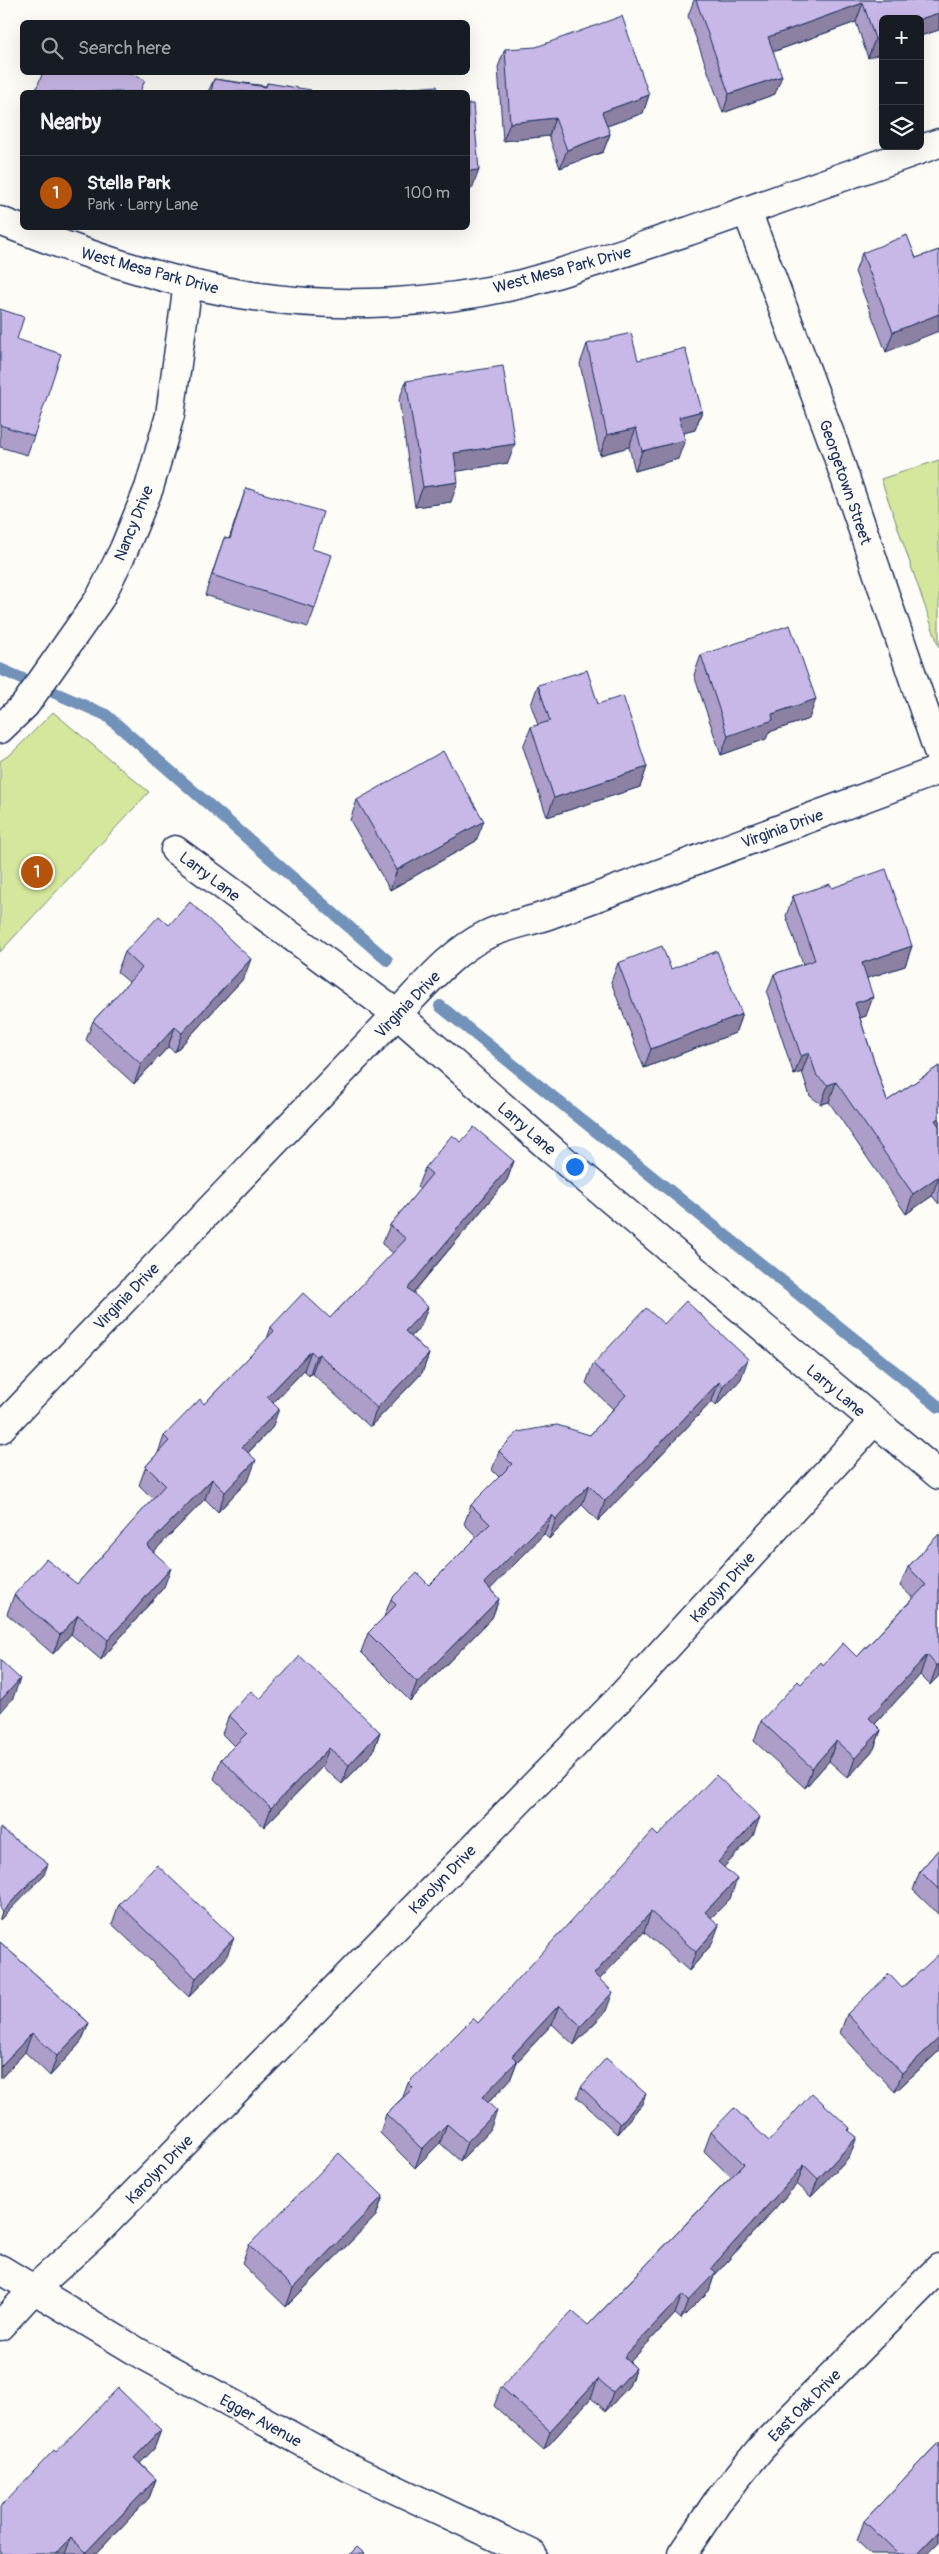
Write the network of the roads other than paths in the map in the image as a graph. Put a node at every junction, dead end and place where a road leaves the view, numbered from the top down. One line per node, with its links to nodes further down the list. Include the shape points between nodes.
1 (939, 142): 2 (street, West Mesa Park Drive)
2 (747, 211): 6 (street, West Mesa Park Drive, via 582,267 519,284 453,296 387,302 320,302 254,296); 8 (street, Georgetown Street, via 834,445)
3 (0, 221): 4 (street, West Mesa Park Drive)
4 (20, 229)
5 (23, 230): 6 (street, West Mesa Park Drive, via 86,254)
6 (188, 283): 7 (street, Nancy Drive, via 170,415 149,488 124,549 100,598 25,705)
7 (0, 729)
8 (939, 754)
9 (939, 770): 11 (street, Virginia Drive, via 548,916 488,934 452,958)
10 (175, 850): 11 (street, Larry Lane)
11 (397, 1014): 12 (street, Larry Lane, via 553,1151); 13 (street, Virginia Drive)
12 (874, 1421): 14 (street, Larry Lane); 17 (street, Karolyn Drive, via 618,1700 97,2232)
13 (0, 1428)
14 (939, 1475)
15 (0, 2268): 17 (street, Egger Avenue)
16 (939, 2268): 20 (street, East Oak Drive, via 761,2448 717,2502)
17 (35, 2288): 18 (street, Karolyn Drive); 19 (street, Egger Avenue, via 136,2351 348,2467)
18 (0, 2326)
19 (532, 2554)
20 (682, 2554)

